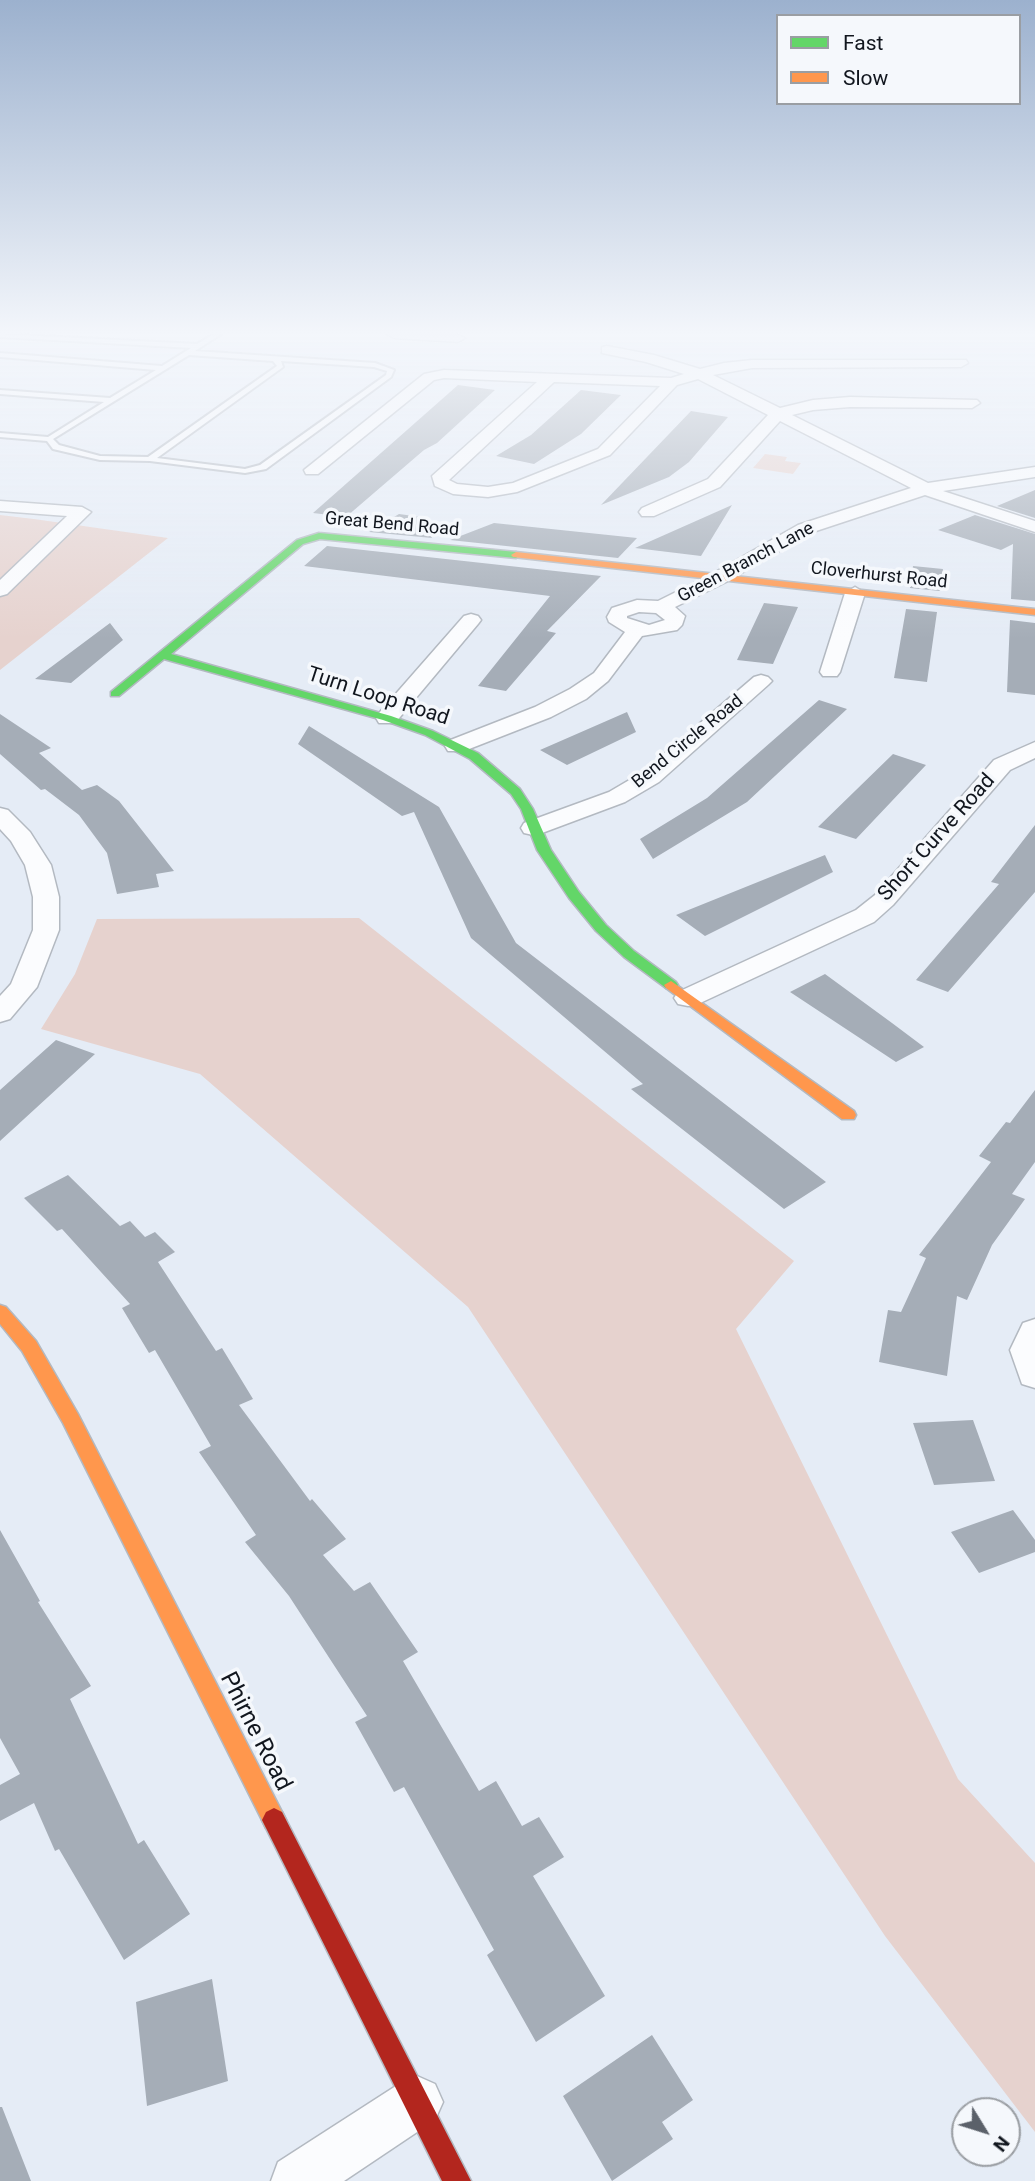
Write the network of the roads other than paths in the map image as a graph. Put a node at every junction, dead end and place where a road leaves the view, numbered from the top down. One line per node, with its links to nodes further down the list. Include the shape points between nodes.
1 (10, 436): 10 (lane)
2 (54, 436): 10 (lane)
3 (183, 436): 11 (lane)
4 (306, 436): 11 (lane, via 263,467 245,471)
5 (355, 436): 12 (street)
6 (485, 436): 7 (street, via 440,476 440,482 453,489 517,487 604,452)
7 (620, 436)
8 (756, 436): 16 (street, via 714,483)
9 (824, 436): 14 (street)
10 (49, 439): 11 (lane, via 56,447 100,458)
11 (150, 459)
12 (312, 470)
13 (1035, 472): 14 (street, Green Branch Lane)
14 (926, 489): 17 (street, via 961,505); 18 (street, Green Branch Lane, via 804,529)
15 (0, 506): 19 (street, via 82,512)
16 (648, 512)
17 (1035, 527)
18 (719, 578): 20 (street, Cloverhurst Road); 23 (street, Great Bend Road, via 319,536 300,542); 28 (street, Green Branch Lane, via 661,607 670,611 675,621 661,629 637,630 601,677 578,694)
19 (0, 590)
20 (855, 593): 21 (street, Cloverhurst Road); 24 (street)
21 (1035, 612)
22 (471, 620): 27 (street)
23 (163, 655): 26 (street, Great Bend Road); 27 (street, Turn Loop Road)
24 (830, 672)
25 (761, 681): 31 (street, Bend Circle Road, via 651,776 617,797)
26 (115, 694)
27 (387, 718): 28 (street, Turn Loop Road)
28 (456, 746): 31 (street, Turn Loop Road, via 516,792)
29 (1035, 749): 32 (street, Short Curve Road, via 1002,765 865,916)
30 (0, 815): 33 (street, via 38,865 46,897 46,930 23,987)
31 (533, 828): 32 (street, Turn Loop Road, via 557,872 601,928)
32 (688, 998): 34 (street, Turn Loop Road)
33 (0, 1013)
34 (848, 1115)
35 (0, 1312): 38 (street, Phirne Road, via 29,1346 71,1419)
36 (1035, 1332): 37 (street, via 1028,1350)
37 (1035, 1374)
38 (417, 2102): 39 (street); 40 (street, Phirne Road)
39 (297, 2181)
40 (457, 2181)

